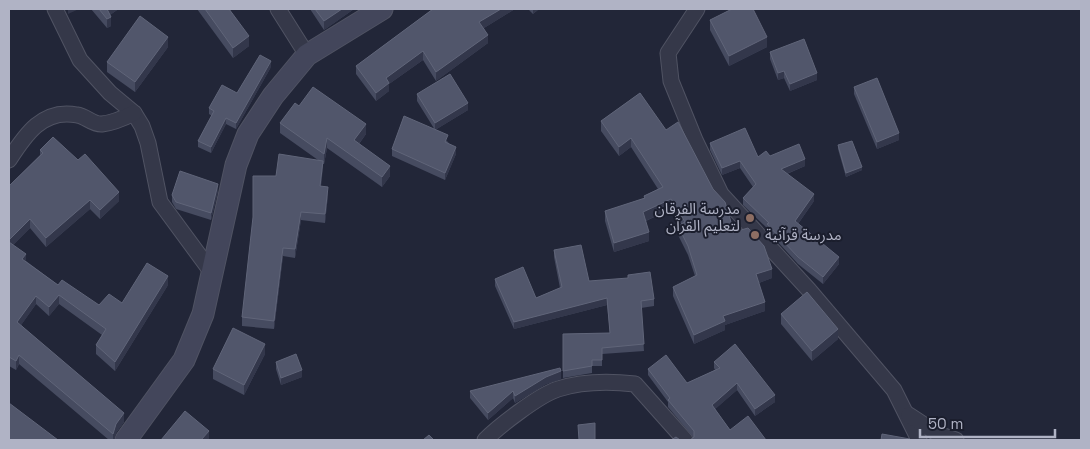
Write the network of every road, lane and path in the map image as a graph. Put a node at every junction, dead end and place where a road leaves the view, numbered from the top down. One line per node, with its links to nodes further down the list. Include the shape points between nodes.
1 (55, 9): 6 (street, via 80,60 110,93)
2 (278, 9): 5 (street)
3 (382, 9): 5 (street)
4 (697, 9): 9 (street, via 668,53 671,81 720,194 809,290 894,390)
5 (307, 55): 8 (street, via 273,96 248,134 236,165)
6 (134, 113): 7 (street, via 112,123 99,124 80,115 55,115 39,122); 8 (street, via 148,143 160,202)
7 (9, 160)
8 (213, 274): 10 (street, via 203,314 184,360)
9 (909, 415): 13 (street); 14 (street, via 938,434)
10 (126, 440)
11 (485, 440): 12 (street, via 501,424 557,389 606,381 635,384)
12 (685, 440)
13 (919, 440)
14 (956, 440)

